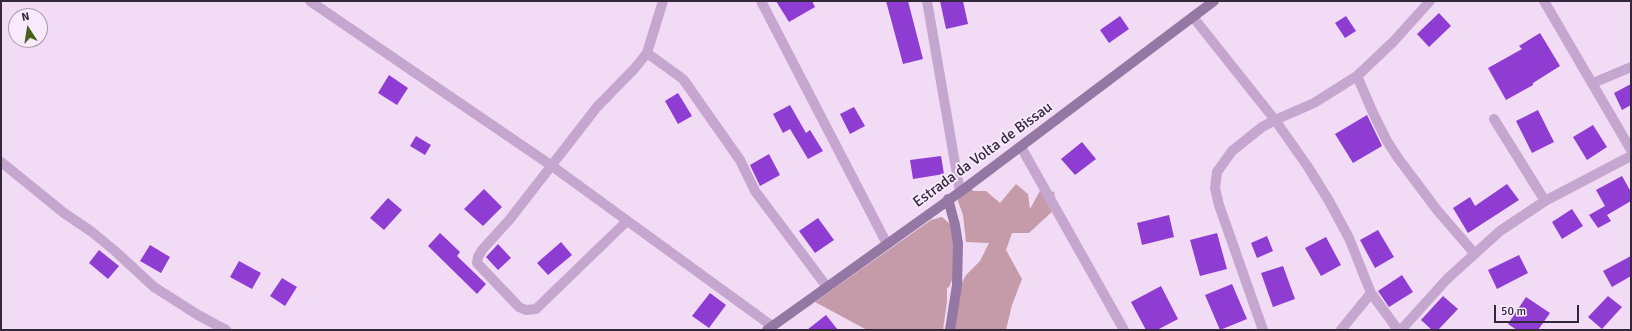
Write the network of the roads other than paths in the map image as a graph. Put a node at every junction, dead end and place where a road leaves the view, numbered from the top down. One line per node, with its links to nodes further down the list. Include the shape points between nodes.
1 (310, 1): 19 (street)
2 (663, 1): 9 (street)
3 (761, 1): 24 (street)
4 (927, 1): 20 (street)
5 (1214, 1): 8 (main road, Estrada da Volta de Bissau)
6 (1430, 1): 11 (street, via 1394,41)
7 (1544, 1): 12 (street)
8 (1193, 17): 14 (street); 15 (main road, Estrada da Volta de Bissau)
9 (647, 53): 19 (street, via 597,107); 26 (street, via 684,79 740,160 755,191)
10 (1631, 67): 12 (street)
11 (1357, 76): 14 (street, via 1314,104); 25 (street, via 1374,115 1398,158 1437,210)
12 (1593, 83): 16 (street)
13 (1494, 119): 22 (street)
14 (1275, 120): 27 (street, via 1330,201 1349,238); 32 (street, via 1232,151 1216,172 1215,188)
15 (1021, 147): 20 (main road, Estrada da Volta de Bissau); 31 (street)
16 (1631, 150)
17 (1631, 156): 22 (street)
18 (1, 162): 29 (street, via 64,213 92,232 154,287)
19 (552, 166): 23 (street); 23 (street, via 478,256 477,263 519,307 536,310)
20 (960, 192): 21 (main road, Estrada da Volta de Bissau)
21 (948, 199): 24 (main road, Estrada da Volta de Bissau); 30 (main road, via 958,244 957,285)
22 (1545, 201): 25 (street, via 1500,231)
23 (628, 221): 28 (street)
24 (887, 244): 26 (main road, Estrada da Volta de Bissau)
25 (1475, 254): 34 (street, via 1447,279)
26 (827, 287): 28 (main road, Estrada da Volta de Bissau)
27 (1370, 293): 33 (street); 34 (street)
28 (770, 328)
29 (226, 330)
30 (950, 330)
31 (1124, 330)
32 (1263, 330)
33 (1341, 330)
34 (1399, 330)

